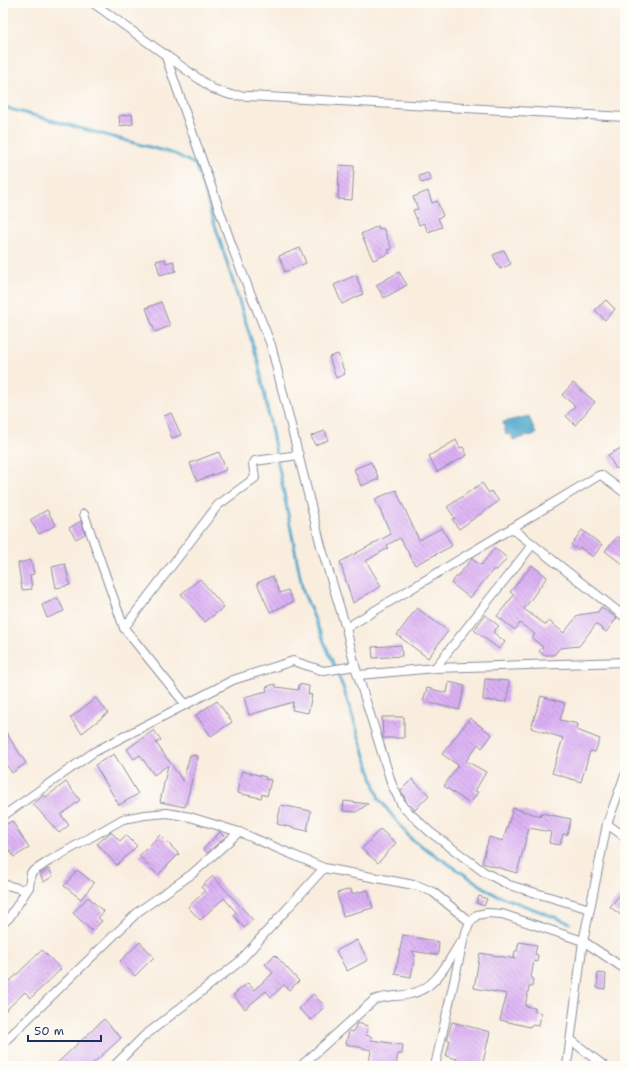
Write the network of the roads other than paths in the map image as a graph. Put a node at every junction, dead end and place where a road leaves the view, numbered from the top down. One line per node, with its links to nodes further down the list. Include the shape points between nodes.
1 (93, 3): 2 (street)
2 (165, 54): 3 (street, via 213,89 231,95); 4 (street, via 234,252 271,345)
3 (625, 117)
4 (299, 455): 10 (street, via 255,461 255,478 252,482 218,505 209,515); 11 (street, via 321,546)
5 (625, 493): 7 (street, via 601,475)
6 (84, 514): 10 (street)
7 (513, 529): 8 (street); 11 (street)
8 (533, 544): 9 (street); 14 (street)
9 (625, 617)
10 (124, 628): 16 (street)
11 (346, 628): 13 (street)
12 (625, 662): 14 (street)
13 (352, 667): 15 (street); 16 (street, via 324,671 293,661 233,680)
14 (435, 668): 15 (street)
15 (359, 675): 25 (street, via 392,785 403,807 430,832 484,872 510,885)
16 (186, 705): 18 (street, via 94,752)
17 (625, 775): 19 (street)
18 (3, 816)
19 (607, 824): 21 (street); 25 (street)
20 (239, 832): 22 (street); 24 (street, via 190,816 167,813 123,819 31,873); 32 (street, via 192,874 139,911)
21 (625, 837)
22 (324, 868): 26 (street, via 419,886 433,892); 33 (street, via 239,962 143,1037)
23 (3, 884): 24 (street)
24 (29, 887): 27 (street)
25 (590, 909): 29 (street)
26 (470, 922): 28 (street); 29 (street, via 477,915 502,914)
27 (3, 923)
28 (464, 937): 34 (street, via 437,980 411,994 384,996 374,1000); 35 (street)
29 (583, 941): 30 (street); 31 (street)
30 (625, 969)
31 (571, 1040): 36 (street); 37 (street)
32 (3, 1043)
33 (114, 1066)
34 (301, 1066)
35 (435, 1066)
36 (567, 1066)
37 (604, 1066)

